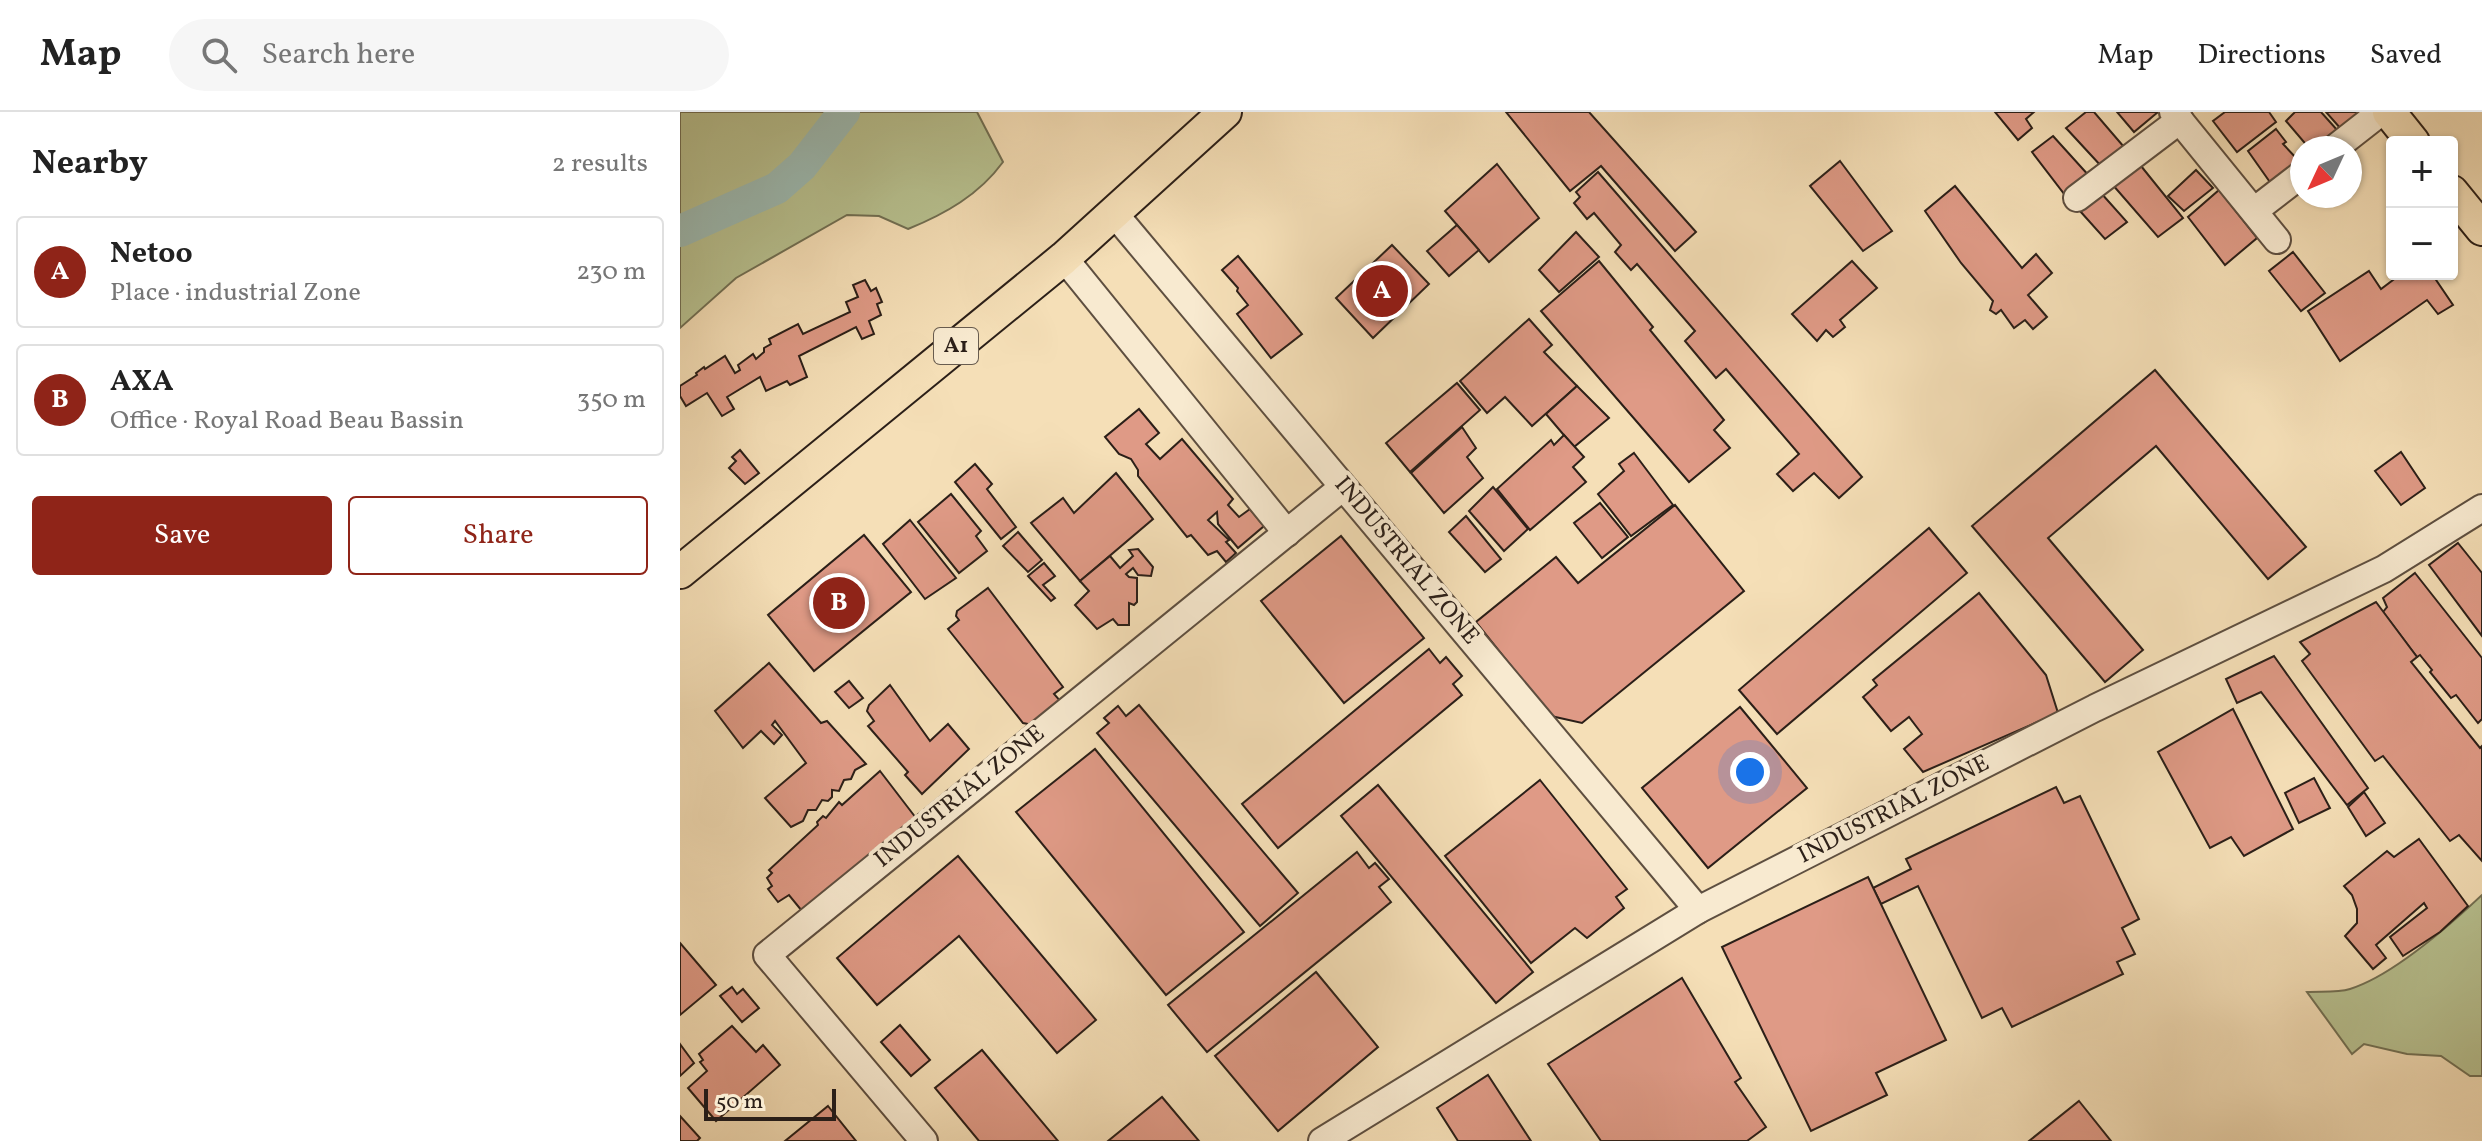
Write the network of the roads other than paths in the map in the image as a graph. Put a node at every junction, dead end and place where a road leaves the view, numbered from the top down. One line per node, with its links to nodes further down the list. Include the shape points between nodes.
1 (1225, 112): 11 (main road, A1)
2 (2381, 112): 5 (street)
3 (2389, 112): 6 (main road)
4 (2176, 116): 8 (street); 10 (street)
5 (2350, 136)
6 (2408, 136)
7 (2290, 183): 10 (street)
8 (2077, 198)
9 (2458, 199): 12 (main road)
10 (2254, 211): 13 (street)
11 (1113, 212): 14 (main road, A1); 15 (street, INDUSTRIAL ZONE)
12 (2482, 229)
13 (2277, 240)
14 (1064, 258): 17 (street); 18 (main road, A1)
15 (1343, 487): 17 (street, INDUSTRIAL ZONE); 19 (street, INDUSTRIAL ZONE)
16 (2482, 508): 19 (street, INDUSTRIAL ZONE, via 2384,569 2095,708)
17 (1287, 533): 20 (street, INDUSTRIAL ZONE, via 767,955)
18 (680, 572)
19 (1698, 910): 21 (street, INDUSTRIAL ZONE)
20 (924, 1141)
21 (1322, 1141)

